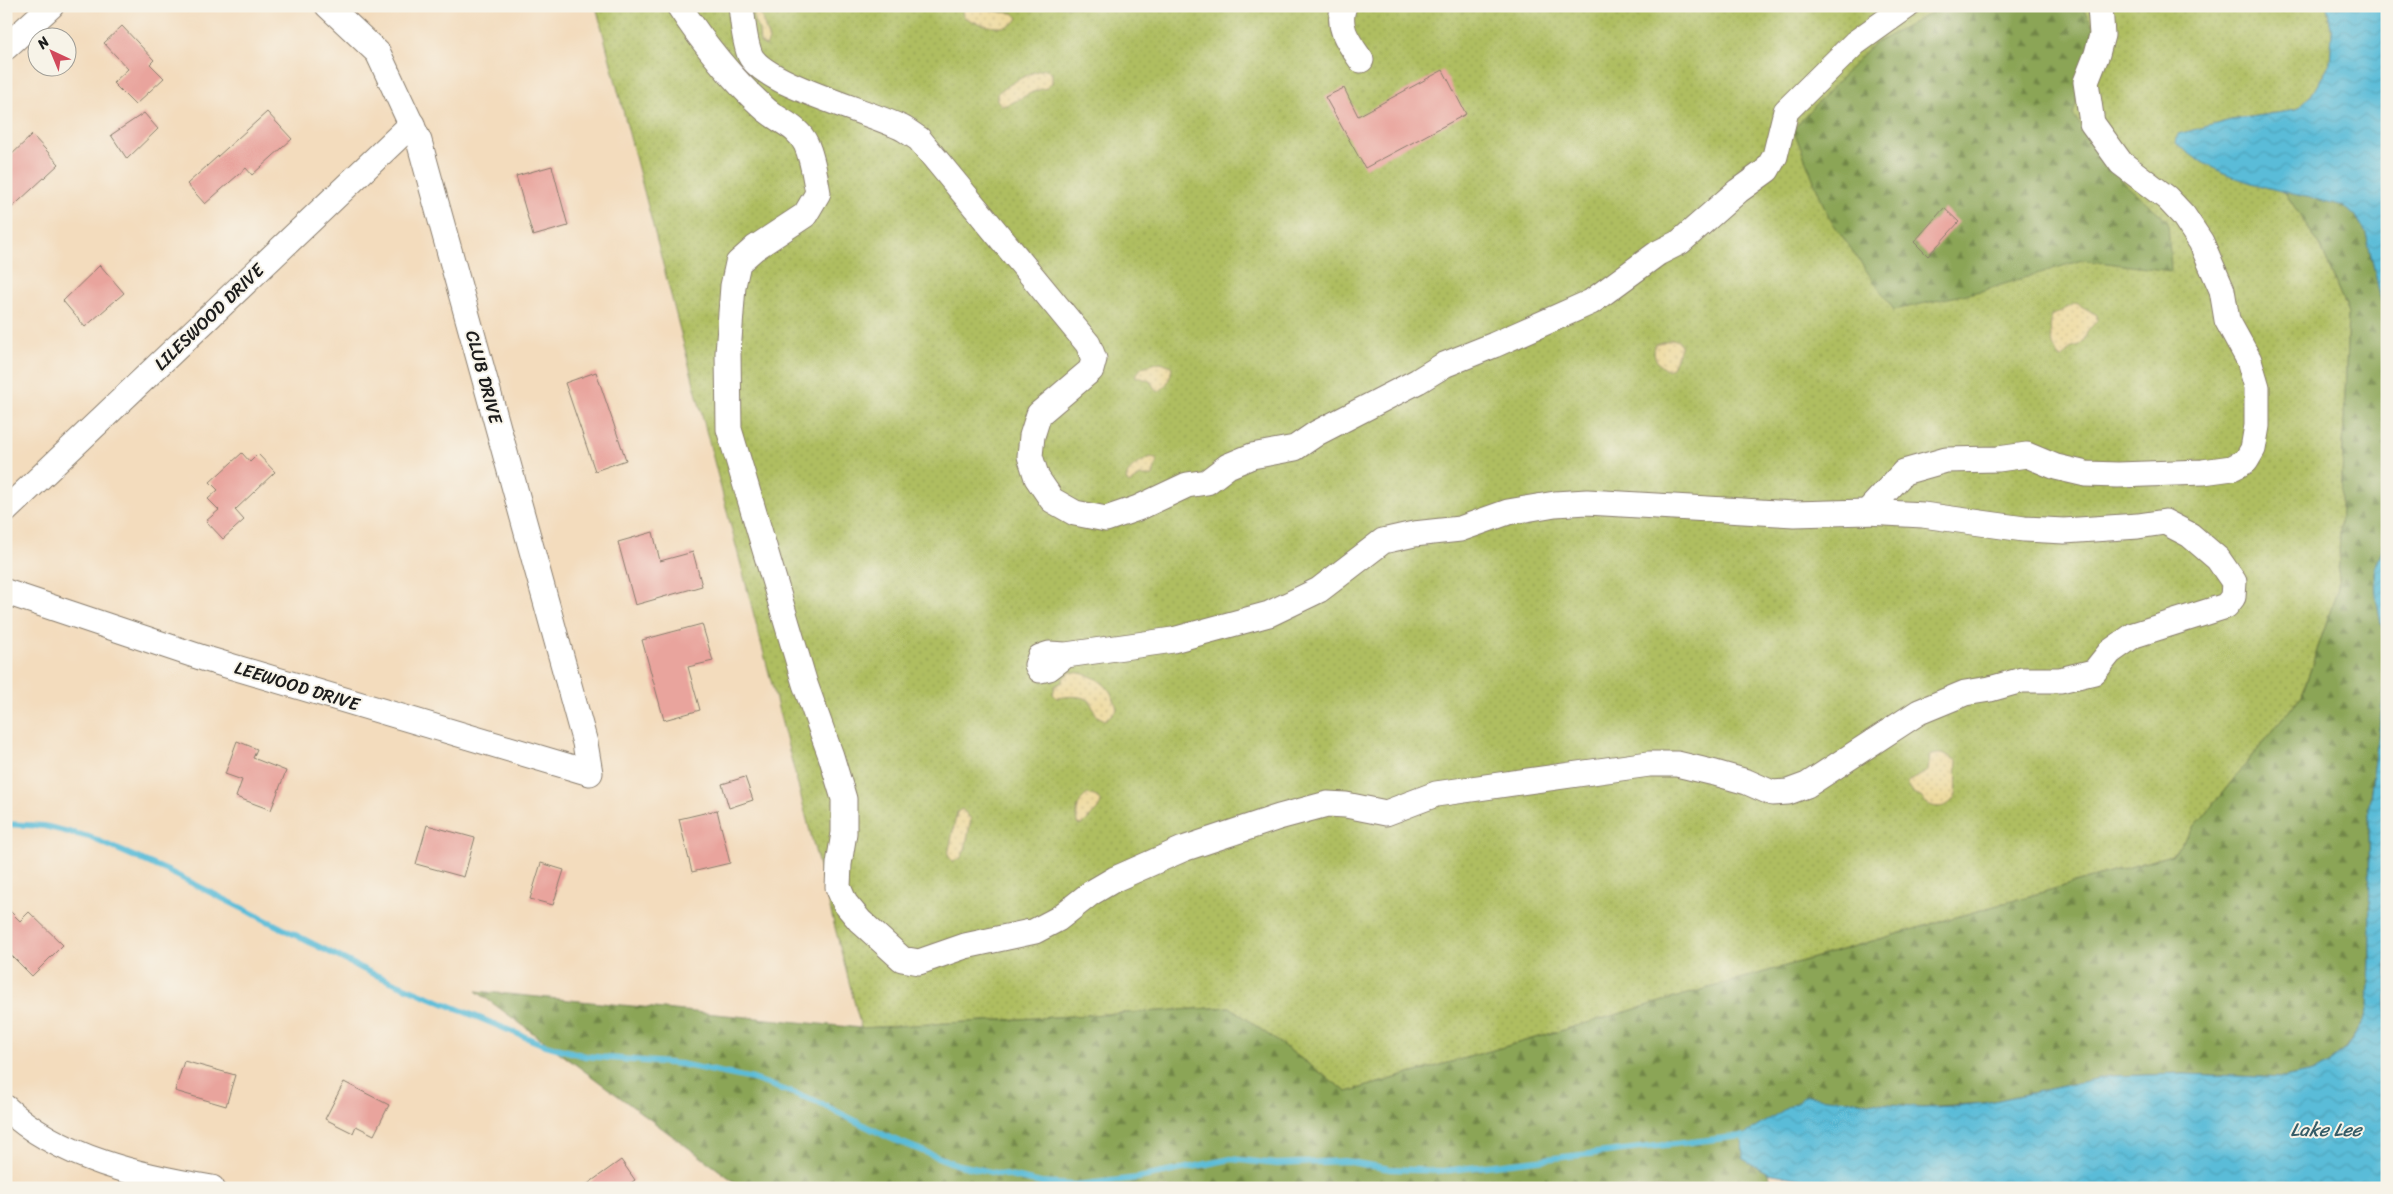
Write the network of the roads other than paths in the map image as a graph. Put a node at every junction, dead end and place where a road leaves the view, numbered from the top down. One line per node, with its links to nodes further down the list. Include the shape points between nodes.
1 (51, 6): 8 (street)
2 (328, 6): 10 (street, CLUB DRIVE, via 378,53)
3 (679, 6): 12 (street, via 742,87 764,110 799,134 806,144 814,170 818,193 805,215 738,263 728,352 729,429 805,684 844,799 838,887 845,903 860,921 902,959 920,962 965,946 1035,931 1058,919 1090,893 1175,852 1279,816 1327,804 1386,813 1436,794 1649,764 1677,764 1747,782 1772,793 1788,792 1807,785 1919,712 1966,693 2022,680 2060,680 2094,672 2110,652 2134,635 2226,606 2233,597 2234,582 2218,559 2190,535 2165,522 2064,531)
4 (741, 6): 6 (street, via 745,39 755,62 796,86 903,128 919,139 1088,344 1094,359 1091,370 1039,414 1030,456 1037,478 1052,500 1075,513 1106,519 1187,485 1207,482 1228,466 1252,456 1295,448 1444,365 1591,302 1658,253 1680,242 1767,170 1775,156 1786,111 1855,43)
5 (1344, 6): 9 (street, via 1341,26)
6 (1907, 6)
7 (2100, 6): 12 (street, via 2102,35 2086,82 2092,123 2121,163 2167,198 2183,215 2200,242 2222,290 2227,320 2249,360 2257,387 2257,426 2253,449 2246,461 2232,468 2203,472 2086,474 2056,467 2027,455 1946,460 1904,472)
8 (6, 47)
9 (1361, 60)
10 (412, 124): 11 (street, LILESWOOD DRIVE); 15 (street, CLUB DRIVE, via 422,150 530,543)
11 (6, 510)
12 (1867, 512): 14 (street, via 1794,514 1586,502 1536,507 1508,512 1460,529 1383,541 1318,590 1269,614 1173,640)
13 (6, 592): 15 (street, LEEWOOD DRIVE, via 203,658)
14 (1066, 655)
15 (590, 773)
16 (6, 1108): 17 (street, via 50,1139 110,1166)
17 (212, 1188)

